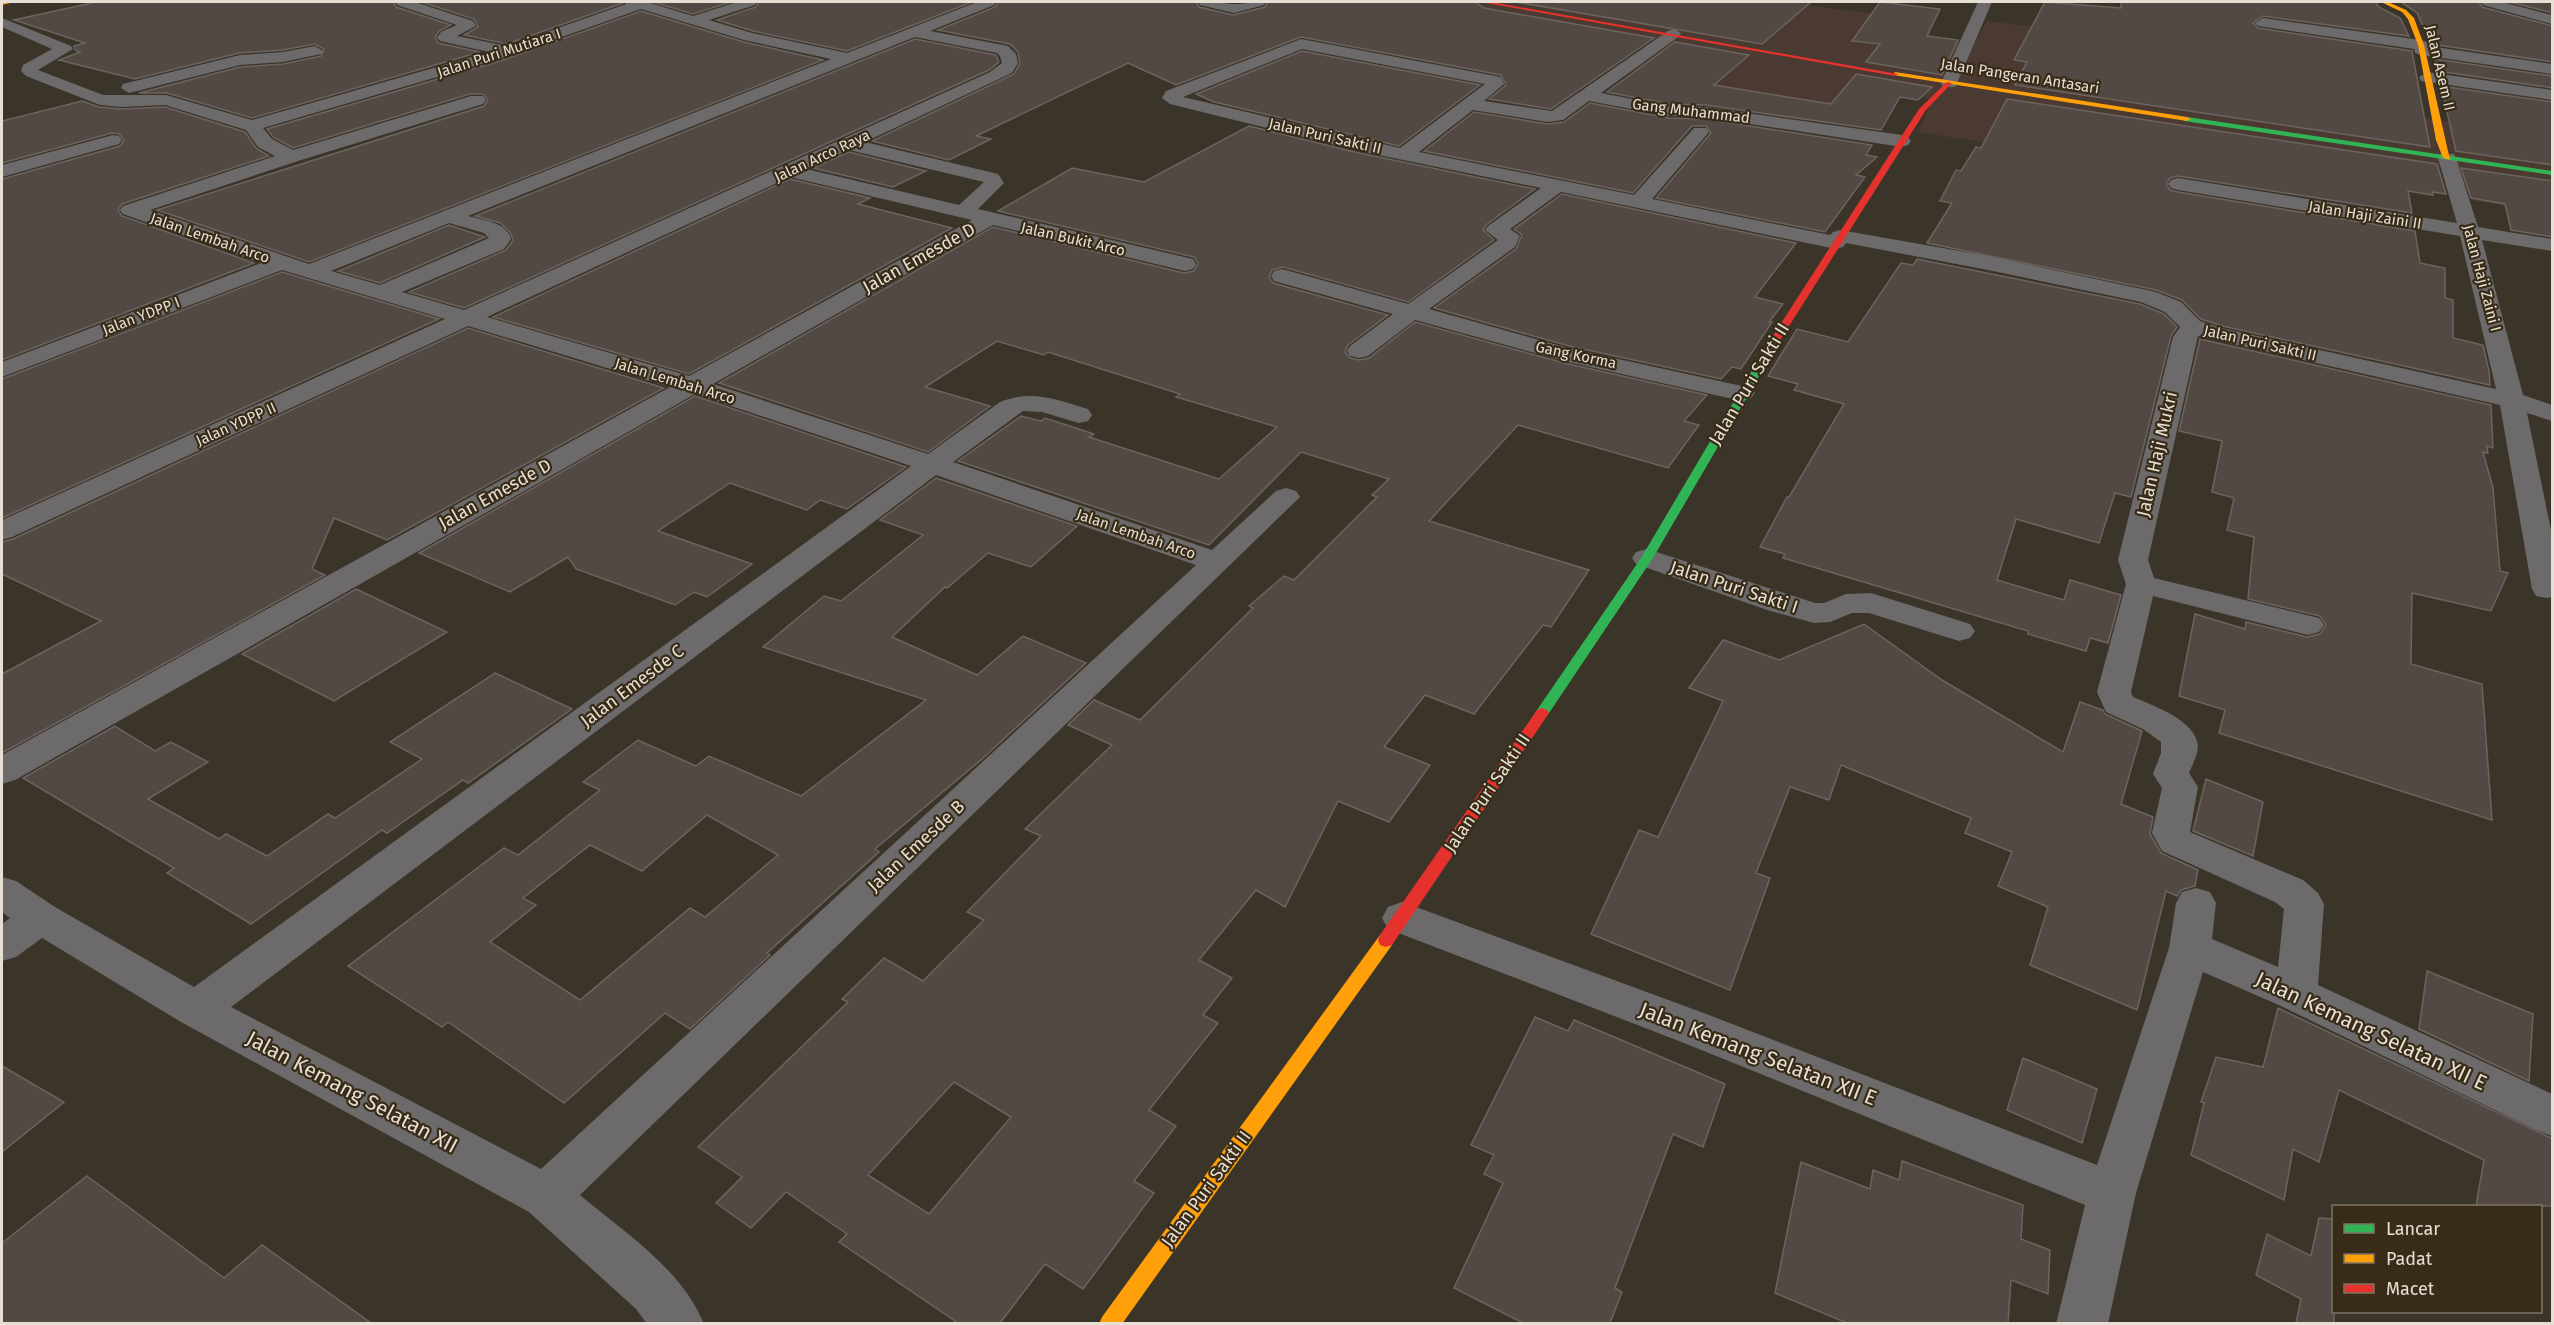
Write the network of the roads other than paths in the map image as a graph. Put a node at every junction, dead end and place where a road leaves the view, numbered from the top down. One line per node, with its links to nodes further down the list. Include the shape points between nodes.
1 (11, 2): 15 (main road)
2 (402, 2): 25 (street, via 468,24 445,38)
3 (718, 2): 17 (street)
4 (750, 2): 17 (street)
5 (989, 2): 21 (street)
6 (1205, 2): 7 (street, via 1235,9)
7 (1259, 2)
8 (1484, 2): 22 (main road, Jalan Pangeran Antasari)
9 (1504, 2): 45 (main road, via 1899,69)
10 (1539, 2): 44 (main road, via 1905,65)
11 (1560, 2): 22 (main road, via 1708,27)
12 (1985, 2): 28 (street)
13 (2384, 2): 23 (main road, Jalan Asem II, via 2408,14)
14 (2488, 2): 18 (street)
15 (2, 3)
16 (636, 3): 17 (street); 25 (street, Jalan Puri Mutiara I, via 593,23)
17 (689, 18): 26 (street, via 757,39)
18 (2553, 20)
19 (2, 22): 34 (street, via 65,48 29,71)
20 (2263, 23): 23 (street)
21 (914, 32): 26 (street); 40 (street, Jalan Arco Raya, via 1002,49 1010,63 1006,70)
22 (1680, 35): 28 (main road, Jalan Pangeran Antasari); 32 (street)
23 (2421, 48): 27 (street); 30 (main road, Jalan Asem II)
24 (315, 51): 34 (street, via 240,60)
25 (504, 51): 31 (street, Jalan Puri Mutiara I)
26 (848, 58): 53 (street)
27 (2553, 69)
28 (1954, 73): 39 (main road, Jalan Puri Sakti II); 41 (main road, Jalan Pangeran Antasari)
29 (374, 76): 31 (street)
30 (2427, 77): 33 (street); 41 (main road, Jalan Asem II)
31 (409, 81): 36 (street, Jalan Puri Mutiara I); 43 (street, via 477,100)
32 (1585, 95): 35 (street, via 1552,118); 39 (street, Gang Muhammad, via 1668,111 1705,112)
33 (2553, 95)
34 (90, 97): 36 (street, via 111,102 166,100)
35 (1469, 104): 42 (street); 42 (street, Jalan Puri Sakti II, via 1495,81 1301,44 1171,98)
36 (252, 126): 43 (street, via 265,143)
37 (1700, 132): 51 (street)
38 (113, 140): 46 (street)
39 (1902, 141): 55 (main road, Jalan Puri Sakti II)
40 (849, 144): 47 (street, Jalan Arco Raya); 52 (street, via 991,178 994,183)
41 (2444, 145): 48 (main road, Jalan Pangeran Antasari); 54 (street, Jalan Haji Zaini I)
42 (1404, 154): 50 (street, Jalan Puri Sakti II)
43 (291, 157): 57 (street, Jalan Lembah Arco, via 130,210)
44 (2553, 161)
45 (2553, 169)
46 (2, 171)
47 (790, 171): 52 (street, Jalan Bukit Arco); 63 (street, Jalan Arco Raya)
48 (2553, 173)
49 (2178, 184): 54 (street, Jalan Haji Zaini II)
50 (1559, 185): 51 (street, Jalan Puri Sakti II); 62 (street, via 1495,230 1509,236 1508,243)
51 (1639, 202): 55 (street, Jalan Puri Sakti II)
52 (976, 216): 58 (street, Jalan Bukit Arco); 67 (street, Jalan Emesde D)
53 (449, 217): 59 (street); 61 (street, via 491,230 500,239)
54 (2471, 232): 56 (street, Jalan Haji Zaini II); 69 (street, Jalan Haji Zaini I)
55 (1838, 239): 64 (street, Jalan Puri Sakti II, via 2148,297 2173,308); 68 (main road, Jalan Puri Sakti II)
56 (2553, 245)
57 (281, 262): 59 (street, Jalan Lembah Arco); 66 (street, Jalan YDPP I)
58 (1185, 264)
59 (311, 271): 61 (street, Jalan Lembah Arco)
60 (1282, 276): 62 (street, Gang Korma)
61 (383, 292): 63 (street, Jalan Lembah Arco)
62 (1412, 310): 65 (street); 68 (street, Gang Korma, via 1564,354)
63 (470, 318): 67 (street, Jalan Lembah Arco); 74 (street, Jalan YDPP II)
64 (2192, 326): 69 (street, Jalan Puri Sakti II); 77 (street, Jalan Haji Mukri, via 2185,337 2133,560)
65 (1359, 351)
66 (2, 370)
67 (691, 385): 72 (street, Jalan Lembah Arco); 81 (street, Jalan Emesde D)
68 (1742, 393): 75 (main road, Jalan Puri Sakti II)
69 (2512, 400): 70 (street, Jalan Puri Sakti II); 78 (street, Jalan Haji Zaini I)
70 (2553, 413)
71 (1079, 415): 72 (street, Jalan Emesde C, via 1029,401 1019,402)
72 (932, 464): 76 (street, Jalan Lembah Arco); 89 (street, Jalan Emesde C)
73 (1286, 497): 76 (street, Jalan Emesde B)
74 (2, 531)
75 (1647, 558): 80 (street, Jalan Puri Sakti I, via 1814,613 1830,612 1846,604 1871,603); 85 (main road, Jalan Puri Sakti II)
76 (1216, 562): 92 (street, Jalan Emesde B)
77 (2141, 584): 79 (street); 88 (street, via 2114,692 2118,704 2176,735 2180,745 2171,774 2180,787 2171,833 2175,841 2289,891 2304,904)
78 (2547, 589)
79 (2308, 625)
80 (1959, 631)
81 (2, 771)
82 (2, 892): 84 (street, Jalan Kemang Selatan XII)
83 (2196, 903): 87 (street)
84 (41, 918): 86 (street); 89 (street, Jalan Kemang Selatan XII)
85 (1402, 918): 91 (street, Jalan Kemang Selatan XII E); 94 (main road, Jalan Puri Sakti II)
86 (2, 945)
87 (2190, 948): 88 (street, Jalan Kemang Selatan XII E); 91 (street)
88 (2296, 994): 90 (street, Jalan Kemang Selatan XII E)
89 (196, 1009): 92 (street, Jalan Kemang Selatan XII)
90 (2553, 1116)
91 (2112, 1193): 95 (street)
92 (546, 1197): 93 (street, Jalan Kemang Selatan XII, via 654,1292)
93 (678, 1323)
94 (1109, 1323)
95 (2082, 1323)

